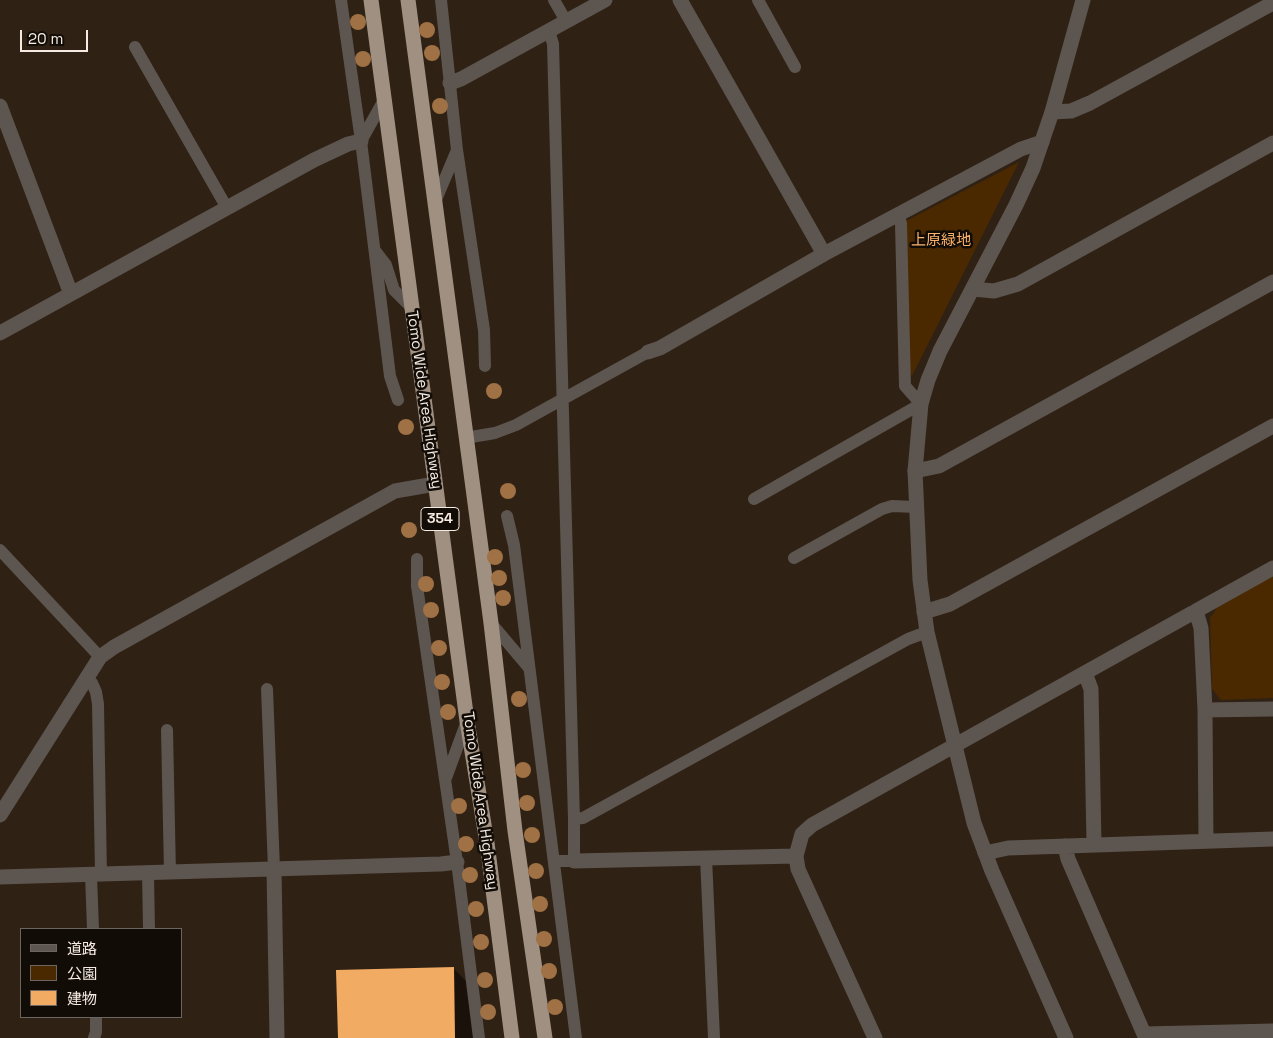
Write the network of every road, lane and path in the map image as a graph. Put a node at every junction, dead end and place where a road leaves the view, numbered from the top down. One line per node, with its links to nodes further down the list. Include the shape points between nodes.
1 (341, 0): 19 (lane)
2 (371, 0): 16 (highway, Tomo Wide Area Highway / 354)
3 (408, 0): 23 (highway, Tomo Wide Area Highway / 354)
4 (441, 0): 15 (lane)
5 (554, 0): 11 (lane)
6 (604, 0): 11 (street)
7 (680, 0): 27 (street)
8 (758, 0): 14 (lane)
9 (1083, 0): 18 (street)
10 (1273, 3): 18 (street, via 1090,103 1071,111)
11 (566, 21): 12 (street)
12 (549, 31): 15 (street); 35 (lane, via 554,44)
13 (135, 47): 24 (lane)
14 (795, 67)
15 (450, 83): 22 (lane)
16 (384, 100): 19 (lane); 31 (highway, Tomo Wide Area Highway / 354)
17 (0, 106): 30 (street)
18 (1052, 112): 20 (street)
19 (361, 141): 24 (street, via 331,152); 26 (lane)
20 (1042, 142): 25 (street, via 1021,148); 29 (street, via 1016,205)
21 (1273, 143): 29 (street, via 1018,284 994,291)
22 (457, 150): 23 (lane); 34 (lane, via 484,330)
23 (435, 202): 39 (highway, Tomo Wide Area Highway / 354)
24 (227, 208): 30 (street)
25 (899, 214): 27 (street); 37 (lane, via 904,386)
26 (374, 249): 31 (lane, via 386,265 394,290); 36 (lane, via 390,376)
27 (824, 254): 33 (street)
28 (1273, 282): 40 (street, via 939,466)
29 (974, 289): 37 (street, via 940,351)
30 (71, 294): 32 (street)
31 (412, 308): 41 (highway, Tomo Wide Area Highway / 354)
32 (0, 333)
33 (648, 352): 35 (lane)
34 (485, 366)
35 (562, 399): 39 (lane, via 516,425); 66 (lane)
36 (398, 400)
37 (921, 404): 40 (street); 42 (lane)
38 (1273, 426): 50 (street, via 950,604)
39 (466, 438): 51 (highway, Tomo Wide Area Highway / 354)
40 (914, 471): 43 (street)
41 (435, 484): 53 (street, via 401,489 386,495); 60 (highway, Tomo Wide Area Highway / 354)
42 (754, 499)
43 (916, 507): 46 (lane, via 892,506 882,510); 50 (street)
44 (508, 516): 54 (lane)
45 (0, 550): 53 (lane)
46 (794, 558)
47 (417, 559): 63 (lane, via 417,586)
48 (1273, 568): 49 (street)
49 (1196, 611): 55 (street); 59 (street, via 1201,628)
50 (924, 612): 52 (street)
51 (491, 623): 54 (lane); 91 (highway, Tomo Wide Area Highway / 354, via 515,831)
52 (927, 632): 62 (street); 66 (lane, via 908,639 583,818)
53 (100, 657): 56 (street)
54 (528, 668): 74 (lane)
55 (1085, 672): 62 (street); 69 (street, via 1090,690)
56 (86, 678): 64 (street); 80 (lane, via 92,682 98,704)
57 (267, 689): 77 (lane)
58 (1273, 709): 59 (street)
59 (1205, 710): 68 (street)
60 (468, 721): 63 (lane); 90 (highway, Tomo Wide Area Highway / 354)
61 (167, 730): 79 (lane)
62 (955, 746): 71 (street, via 974,823); 72 (street, via 812,825 802,834)
63 (445, 780): 76 (lane)
64 (5, 797): 65 (street)
65 (0, 815)
66 (574, 818): 75 (lane)
67 (1273, 839): 68 (street)
68 (1206, 841): 69 (street)
69 (1094, 844): 70 (street)
70 (1064, 846): 71 (street, via 1008,848); 85 (street, via 1144,1034)
71 (986, 853): 94 (street)
72 (796, 856): 73 (street); 93 (street, via 798,870)
73 (706, 857): 75 (street); 92 (lane)
74 (554, 861): 75 (lane); 86 (lane)
75 (574, 861)
76 (457, 862): 77 (street); 89 (lane)
77 (274, 869): 79 (street); 88 (street)
78 (148, 873): 79 (street); 80 (street); 83 (lane)
79 (170, 873)
80 (96, 875): 81 (street); 82 (lane)
81 (0, 878)
82 (93, 928)
83 (149, 928)
84 (96, 1018): 87 (lane)
85 (1273, 1031)
86 (574, 1035)
87 (94, 1038)
88 (276, 1038)
89 (479, 1038)
90 (512, 1038)
91 (545, 1038)
92 (714, 1038)
93 (875, 1038)
94 (1066, 1038)

